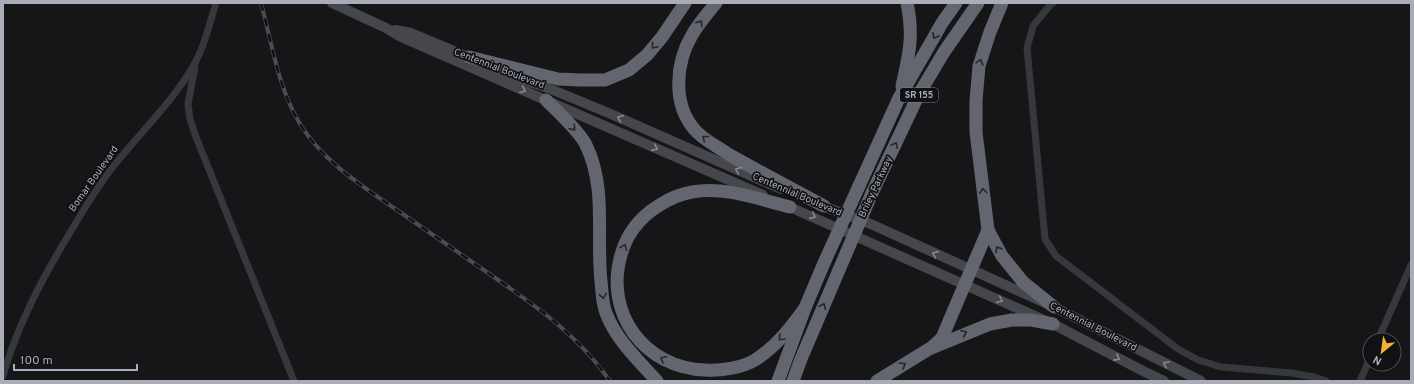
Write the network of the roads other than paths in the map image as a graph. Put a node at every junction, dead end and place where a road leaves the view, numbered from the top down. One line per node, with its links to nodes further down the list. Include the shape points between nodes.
1 (216, 3): 12 (street, Bomar Boulevard)
2 (332, 3): 10 (main road, Centennial Boulevard)
3 (685, 3): 11 (highway, one-way to 11, via 647,55 629,70 606,80 558,79)
4 (716, 3): 16 (highway, one-way to 4, via 714,145 694,129 683,112 678,91 679,72 684,54 692,35)
5 (907, 3): 13 (highway, via 911,19 910,48)
6 (956, 3): 13 (highway, Briley Parkway / SR 155, one-way to 13)
7 (978, 3): 31 (highway, Briley Parkway / SR 155, one-way to 7, bridge, via 838,270 919,94)
8 (1002, 3): 17 (highway, one-way to 8, via 976,132 976,101 979,66)
9 (1053, 3): 36 (street, via 1033,26 1027,48 1045,239 1056,256 1178,349 1198,360 1221,367 1292,373 1314,376)
10 (386, 28): 11 (main road, Centennial Boulevard, via 411,34); 14 (main road, Centennial Boulevard, one-way to 14, via 401,37)
11 (470, 57): 16 (main road, Centennial Boulevard, one-way to 11, via 611,114 514,77)
12 (196, 62): 27 (street, Bomar Boulevard, via 166,106 124,153 86,206 24,316); 28 (street, via 188,104 190,119 198,145)
13 (899, 98): 22 (highway, Briley Parkway / SR 155, bridge)
14 (546, 100): 15 (main road, Centennial Boulevard, one-way to 15); 29 (highway, one-way to 29, via 586,144 594,166 599,200 599,268 606,313 615,332)
15 (790, 206): 20 (main road, Centennial Boulevard, one-way to 20); 22 (highway, one-way to 15, via 772,348 754,361 732,369 695,370 659,358 643,344 630,329 621,310 617,290 617,268 632,228 646,213 671,198 692,192 718,190)
16 (824, 206): 19 (main road, Centennial Boulevard, one-way to 16, via 873,225)
17 (988, 230): 19 (highway); 21 (highway, one-way to 17, via 1023,282 1002,256)
18 (1411, 265): 24 (street)
19 (971, 270): 20 (highway); 21 (main road, Centennial Boulevard)
20 (964, 284): 23 (main road, Centennial Boulevard, one-way to 23); 25 (highway, via 942,338)
21 (1054, 307): 35 (main road, Centennial Boulevard, one-way to 21)
22 (805, 308): 30 (highway, Briley Parkway / SR 155)
23 (1052, 324): 25 (highway, one-way to 23, via 990,324 1012,320); 26 (main road, Centennial Boulevard, one-way to 26)
24 (1382, 332)
25 (929, 350): 32 (highway, one-way to 25)
26 (1142, 371): 33 (main road); 34 (main road, Centennial Boulevard)
27 (3, 376)
28 (294, 381)
29 (657, 381)
30 (778, 381)
31 (793, 381)
32 (877, 381)
33 (1157, 381)
34 (1164, 381)
35 (1201, 381)
36 (1326, 381)

